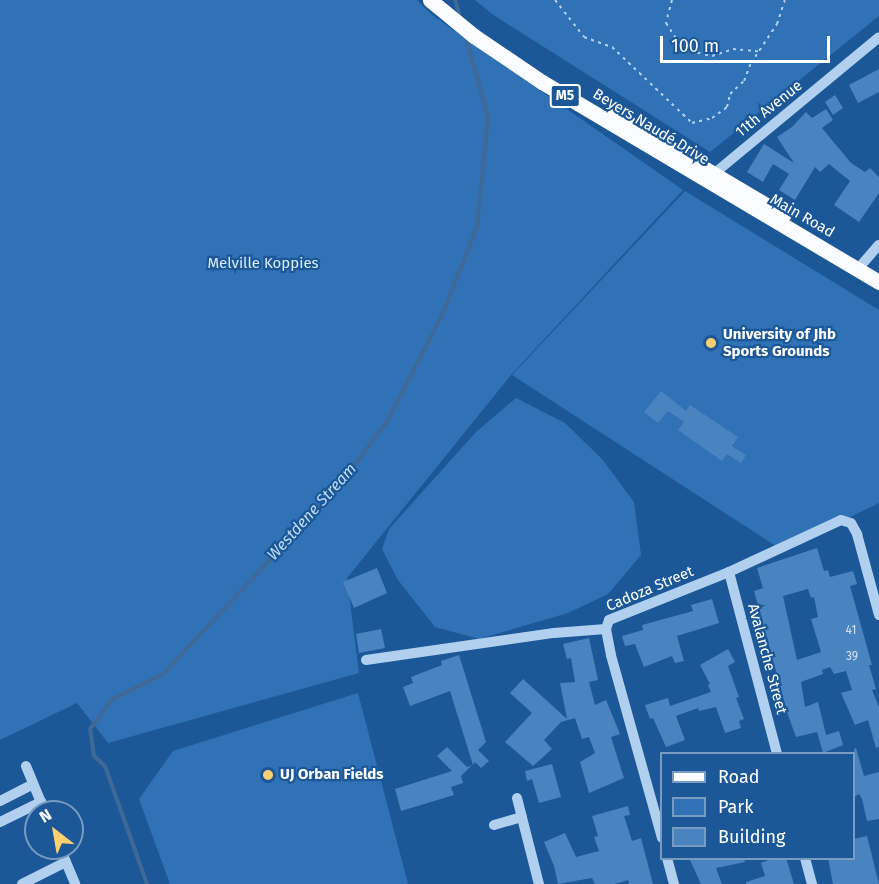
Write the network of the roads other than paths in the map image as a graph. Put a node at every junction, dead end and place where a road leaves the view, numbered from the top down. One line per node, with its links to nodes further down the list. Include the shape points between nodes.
1 (430, 0): 4 (main road, Beyers Naudé Drive / M5, via 524,71)
2 (442, 0): 4 (main road, Beyers Naudé Drive / M5, via 529,63)
3 (879, 37): 4 (street, 11th Avenue)
4 (710, 177): 6 (main road, Main Road / M5)
5 (879, 245): 6 (street)
6 (860, 266): 7 (main road, Main Road / M5); 8 (main road, Main Road / M5)
7 (879, 271)
8 (879, 282)
9 (729, 572): 10 (street, Cadoza Street, via 841,520 851,524 857,534); 11 (street, Cadoza Street, via 616,616); 13 (street, Avalanche Street)
10 (879, 615)
11 (606, 629): 12 (street); 23 (street, Cadoza Street)
12 (366, 660)
13 (777, 752)
14 (26, 766): 15 (street)
15 (33, 784): 17 (street); 18 (street)
16 (517, 798): 20 (street)
17 (40, 800)
18 (0, 801)
19 (24, 814): 21 (street)
20 (522, 817): 22 (street); 29 (street)
21 (0, 822)
22 (494, 825)
23 (660, 831)
24 (668, 860): 30 (street)
25 (806, 860): 31 (street)
26 (66, 862): 27 (street); 28 (street)
27 (73, 883)
28 (22, 884)
29 (539, 884)
30 (674, 884)
31 (812, 884)

